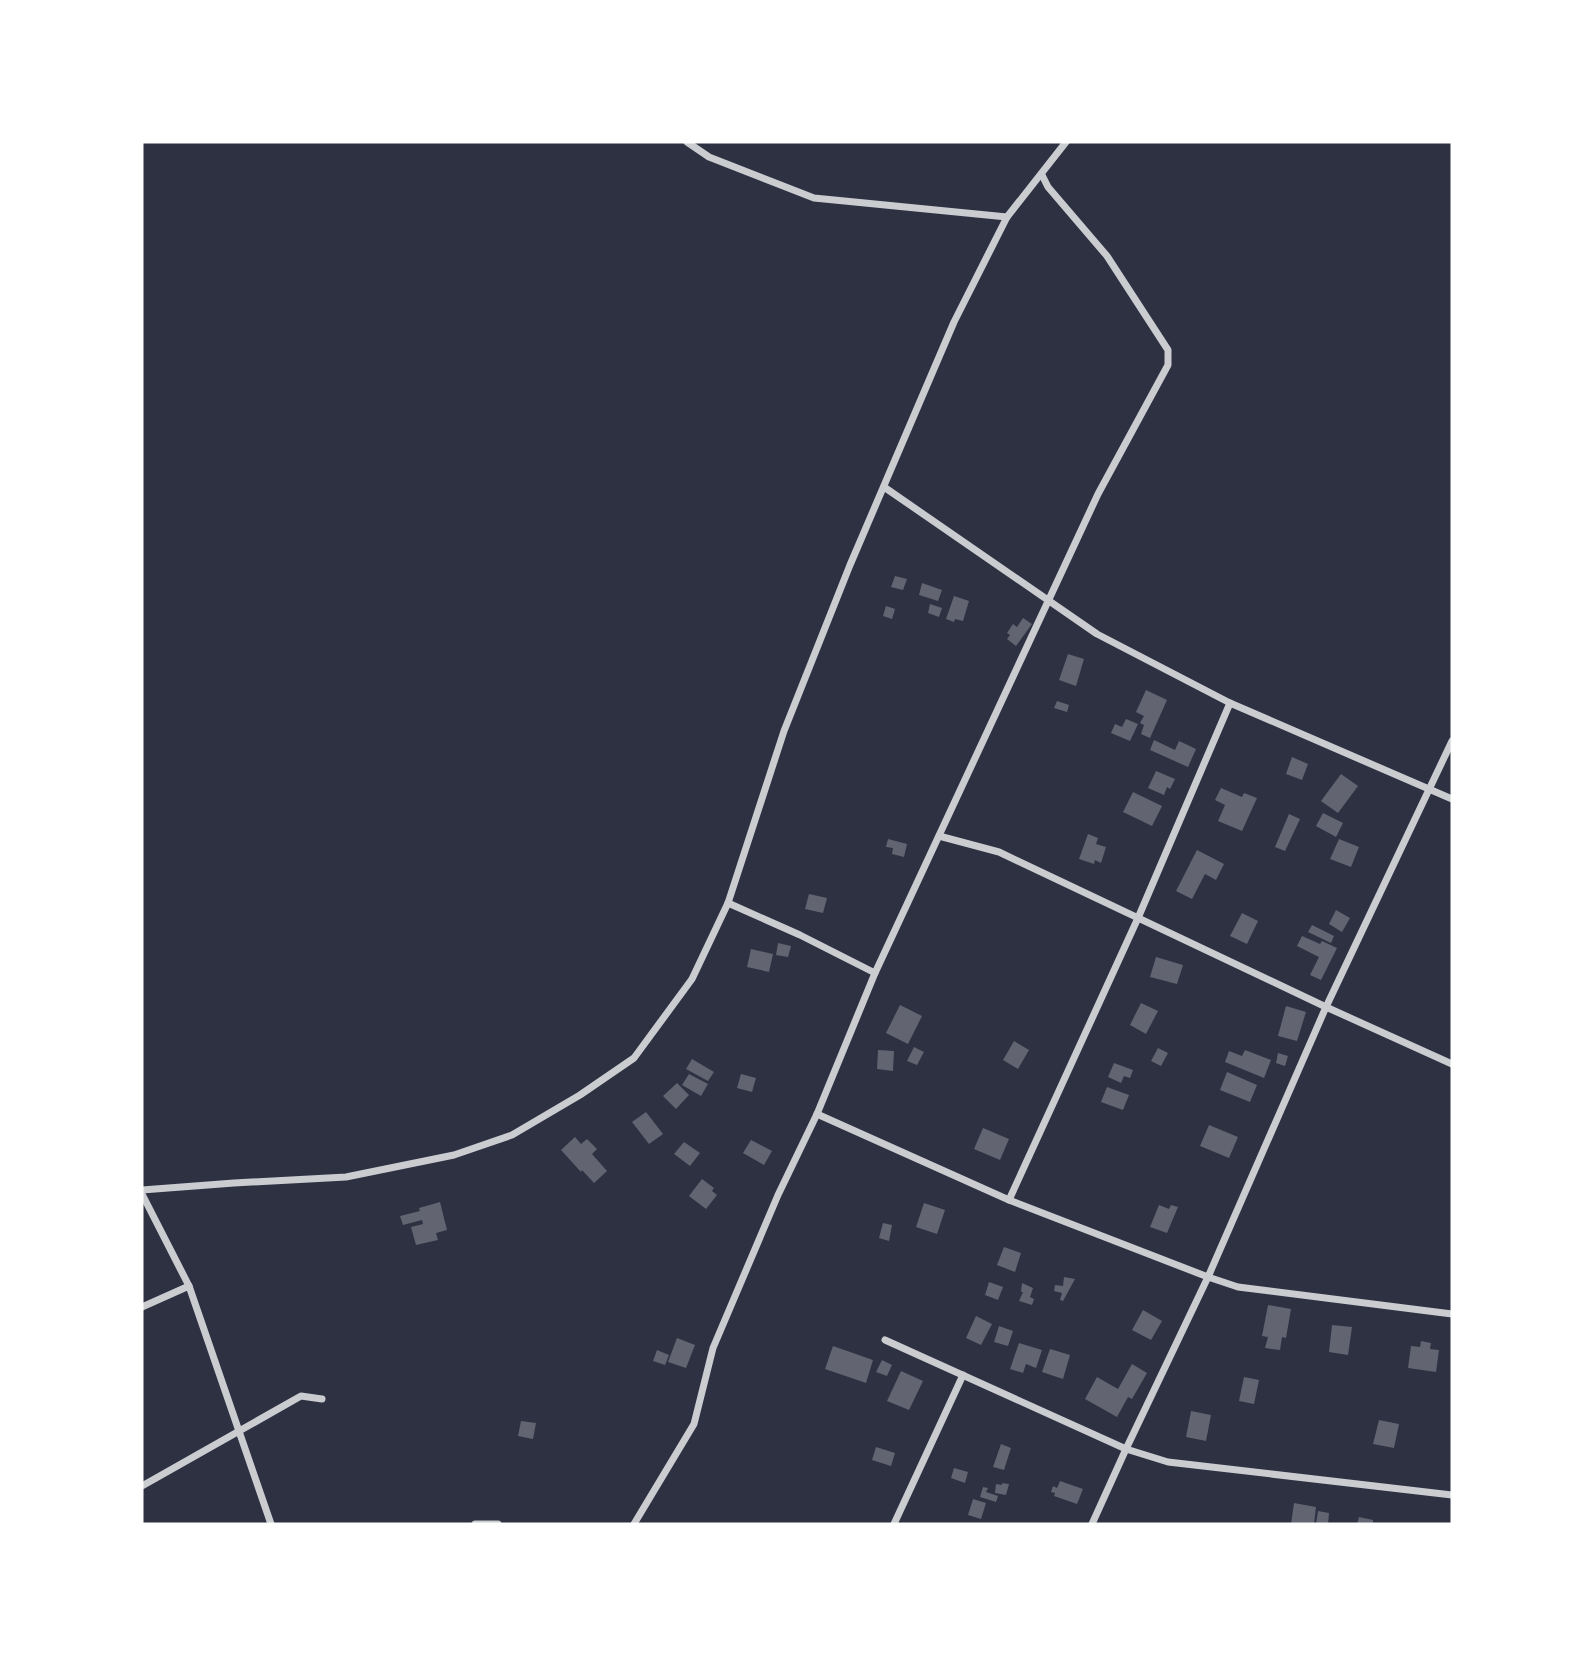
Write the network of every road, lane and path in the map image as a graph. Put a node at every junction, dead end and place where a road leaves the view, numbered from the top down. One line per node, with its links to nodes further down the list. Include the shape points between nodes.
1 (687, 142): 4 (street, via 709,157 814,198)
2 (1066, 142): 3 (street)
3 (1042, 175): 4 (street); 6 (street, via 1107,256 1168,350 1168,365 1098,494)
4 (1007, 217): 5 (street, via 954,322)
5 (884, 487): 6 (street); 12 (street, via 784,731)
6 (1048, 600): 7 (street, via 1097,634); 11 (street)
7 (1230, 703): 9 (street); 13 (street)
8 (1452, 741): 9 (street)
9 (1431, 789): 10 (street); 15 (street)
10 (1452, 799)
11 (939, 836): 13 (street, via 999,852); 14 (street)
12 (728, 903): 14 (street); 18 (street, via 692,979 634,1058 512,1135 454,1155 346,1177)
13 (1138, 918): 15 (street); 19 (street)
14 (875, 973): 17 (street)
15 (1326, 1007): 16 (street); 20 (street)
16 (1452, 1064)
17 (817, 1114): 19 (street); 34 (street, via 713,1348 694,1424)
18 (142, 1192): 21 (street)
19 (1009, 1200): 20 (street)
20 (1208, 1277): 23 (street, via 1238,1287); 28 (street)
21 (189, 1286): 22 (street); 27 (street)
22 (142, 1307)
23 (1452, 1314)
24 (885, 1340): 25 (street)
25 (963, 1375): 28 (street); 35 (street)
26 (321, 1399): 27 (street, via 301,1396)
27 (239, 1431): 29 (street); 31 (street)
28 (1126, 1449): 30 (street, via 1168,1462); 36 (street)
29 (142, 1486)
30 (1452, 1496)
31 (271, 1524)
32 (475, 1524): 33 (street)
33 (498, 1524)
34 (634, 1524)
35 (894, 1524)
36 (1093, 1524)

